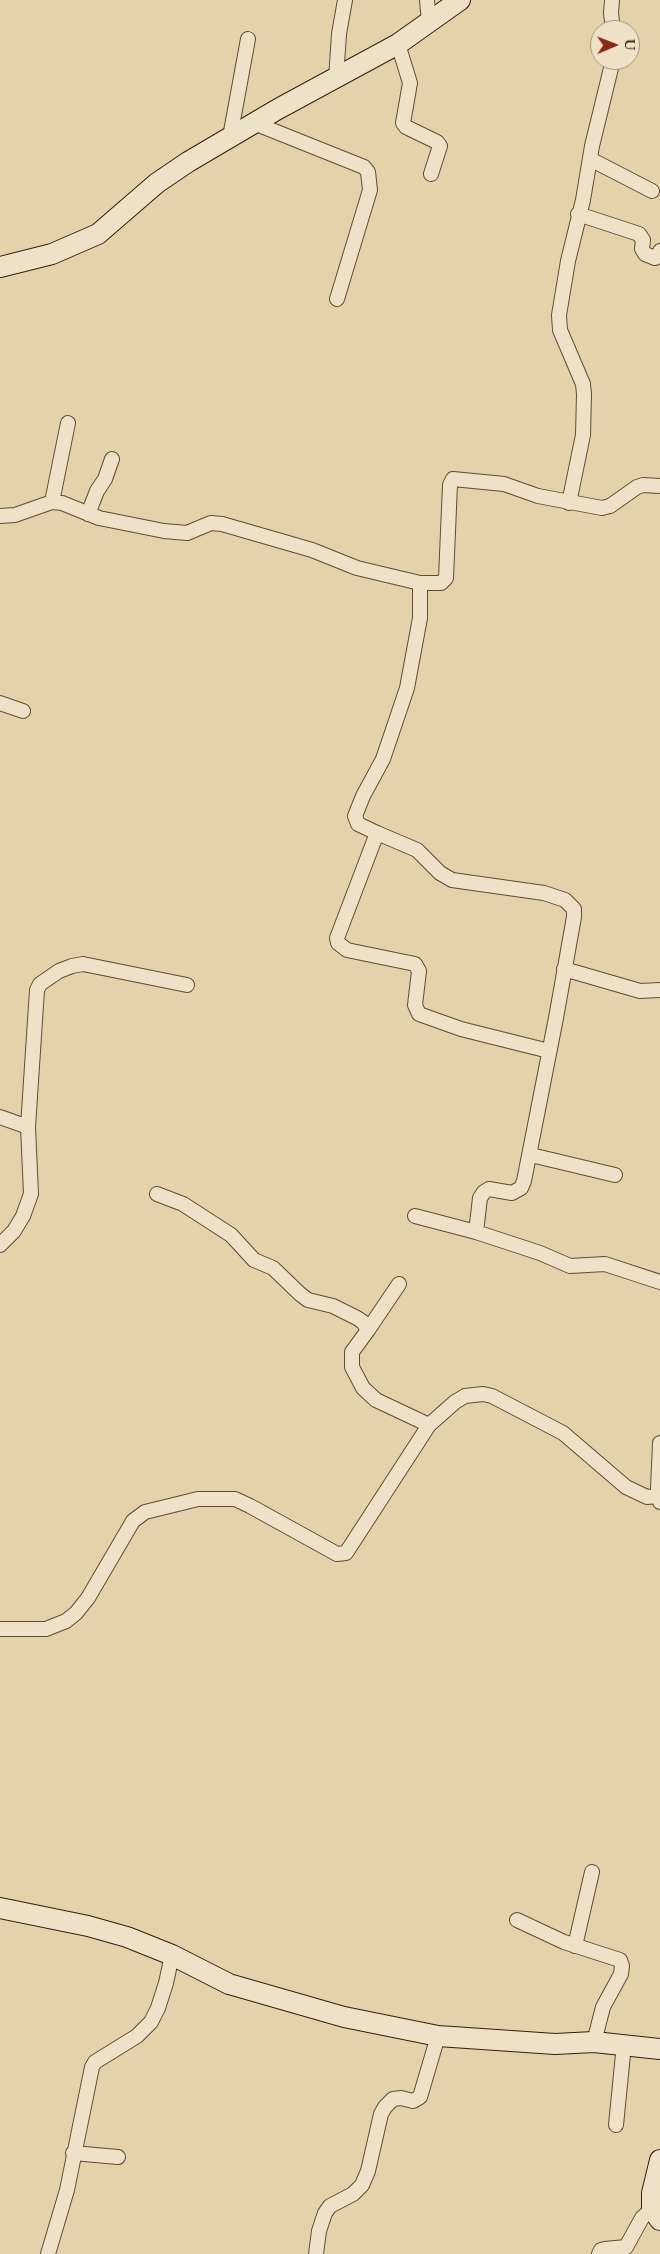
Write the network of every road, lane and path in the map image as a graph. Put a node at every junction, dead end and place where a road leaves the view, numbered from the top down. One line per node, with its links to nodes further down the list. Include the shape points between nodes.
1 (345, 0): 10 (street)
2 (427, 0): 6 (street)
3 (460, 0): 6 (street)
4 (612, 0): 5 (street)
5 (612, 20)
6 (430, 23): 8 (street)
7 (248, 40): 12 (street)
8 (398, 44): 10 (street); 14 (street, via 410,83 403,123 440,146)
9 (611, 70): 13 (street)
10 (336, 79): 11 (street)
11 (254, 122): 12 (street); 19 (street, via 364,167 368,172 370,190)
12 (230, 137): 18 (street, via 157,183 98,234 52,254)
13 (590, 159): 15 (street); 16 (street)
14 (431, 174)
15 (652, 190)
16 (578, 214): 17 (street, via 639,234 644,254 655,258); 24 (street, via 559,315 560,330 583,384 584,394 583,435)
17 (660, 252)
18 (0, 267)
19 (336, 299)
20 (68, 423): 23 (street)
21 (112, 460): 25 (street)
22 (660, 486): 24 (street, via 637,487 602,508)
23 (52, 502): 25 (street); 26 (street, via 15,515)
24 (569, 503): 27 (street, via 504,484 453,480 450,485 446,578 441,583)
25 (88, 514): 27 (street, via 179,533 211,523 222,524 312,550 357,568)
26 (0, 516)
27 (420, 583): 30 (street, via 420,618 407,688 383,760 355,816 358,824)
28 (0, 703): 29 (street)
29 (23, 711)
30 (377, 834): 31 (street, via 417,850 452,880 544,893 570,904 574,917); 34 (street, via 337,938 338,944 346,950 415,964 419,971 415,1005 420,1014)
31 (564, 969): 33 (street, via 640,991); 34 (street)
32 (186, 985): 36 (street, via 83,964 59,971 40,984)
33 (660, 990)
34 (549, 1051): 37 (street)
35 (0, 1117): 36 (street)
36 (28, 1127): 42 (street, via 31,1194 14,1231)
37 (531, 1155): 38 (street); 41 (street, via 521,1188 512,1192 489,1189 484,1192 480,1198)
38 (615, 1175)
39 (157, 1194): 45 (street, via 183,1204 231,1235 249,1255 273,1268 308,1300 333,1306 357,1318)
40 (415, 1216): 41 (street)
41 (476, 1232): 43 (street, via 570,1266 605,1264)
42 (0, 1245)
43 (660, 1282)
44 (398, 1284): 45 (street)
45 (368, 1330): 46 (street, via 350,1358 364,1388 376,1400)
46 (428, 1425): 48 (street, via 455,1402 483,1394 542,1420 563,1433 626,1487); 49 (street, via 346,1553 338,1554 235,1500 198,1499 160,1507 133,1521 88,1598 66,1621 46,1628)
47 (660, 1443): 48 (street)
48 (659, 1499)
49 (0, 1629)
50 (592, 1872): 53 (street)
51 (0, 1908): 54 (street, via 88,1926)
52 (517, 1920): 53 (street)
53 (576, 1946): 56 (street, via 614,1957 622,1966 621,1974 602,2007)
54 (172, 1955): 55 (street, via 229,1984 258,1994 344,2017); 60 (street, via 151,2022 137,2036 92,2067)
55 (438, 2036): 56 (street, via 555,2044); 65 (street, via 420,2097 413,2101 393,2099 385,2107 362,2185 353,2194 330,2206 325,2213)
56 (594, 2042): 57 (street)
57 (624, 2044): 58 (street); 59 (street)
58 (660, 2050)
59 (616, 2125)
60 (73, 2153): 61 (street); 64 (street, via 67,2190)
61 (118, 2157)
62 (660, 2160): 63 (street, via 652,2193)
63 (656, 2215): 66 (street, via 642,2218 626,2247 601,2250)
64 (48, 2254)
65 (316, 2254)
66 (599, 2254)

